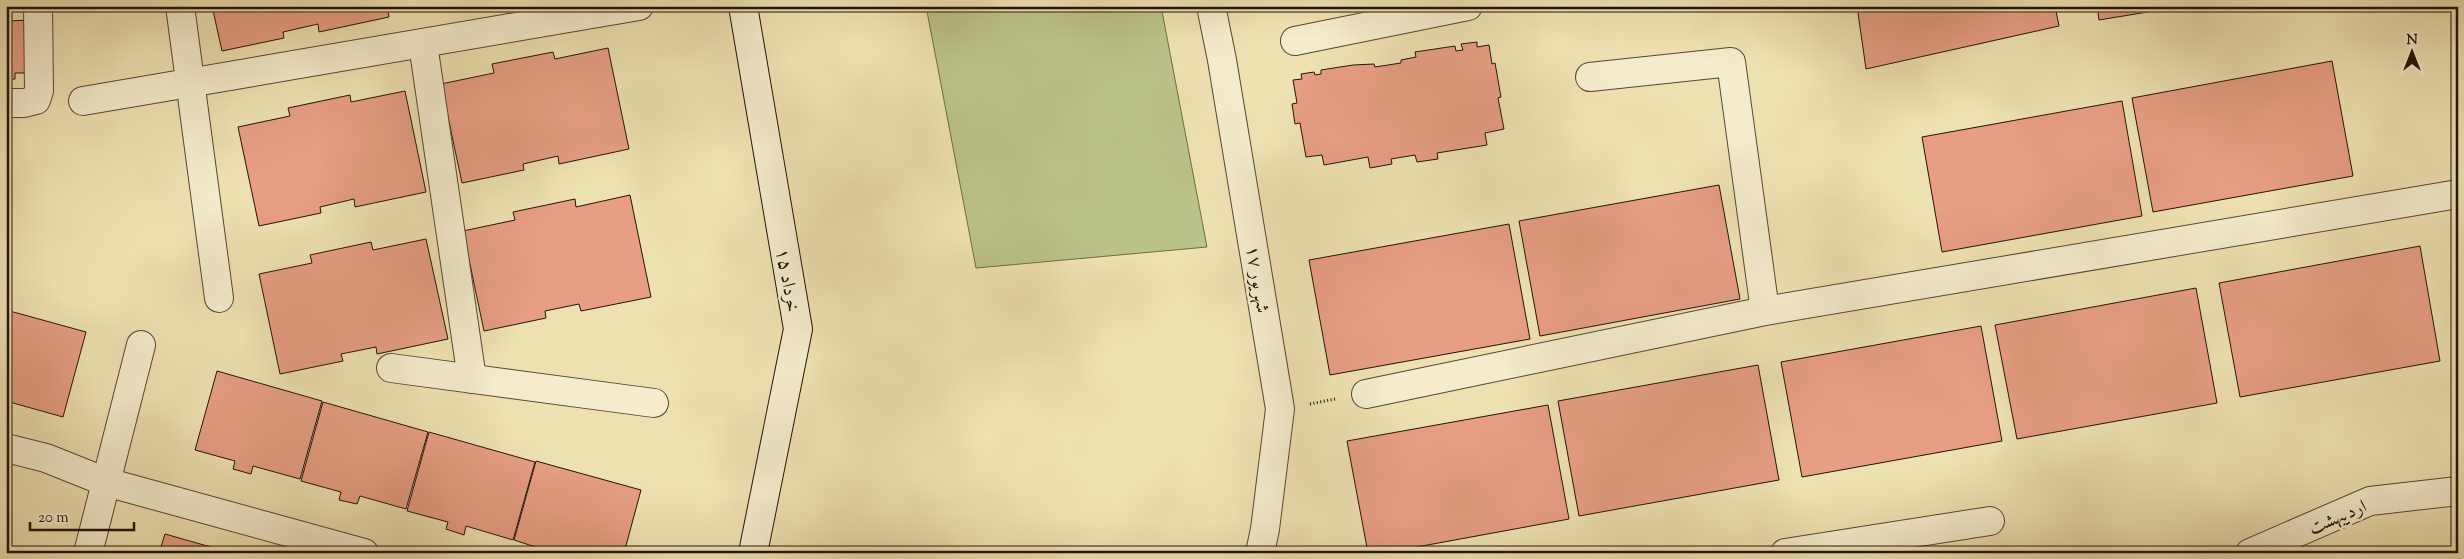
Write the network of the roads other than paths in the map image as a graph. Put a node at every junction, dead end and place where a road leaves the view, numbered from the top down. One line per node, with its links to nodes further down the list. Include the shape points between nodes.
1 (38, 6): 12 (street, via 39,91 36,100)
2 (180, 6): 10 (street)
3 (639, 6): 8 (street)
4 (743, 6): 27 (street, ۱۵ خرداد, via 798,328)
5 (1211, 6): 28 (street, ۱۷ شهریور, via 1280,409)
6 (1468, 6): 7 (street)
7 (1294, 41)
8 (423, 44): 10 (street); 18 (street)
9 (1590, 77): 15 (street, via 1731,62)
10 (192, 84): 11 (street); 14 (street)
11 (83, 101)
12 (6, 103)
13 (2458, 194): 15 (street)
14 (219, 298)
15 (1765, 311): 19 (street)
16 (141, 345): 22 (street)
17 (391, 368): 18 (street)
18 (472, 379): 20 (street)
19 (1366, 394)
20 (654, 403)
21 (6, 448): 22 (street, via 46,458)
22 (106, 482): 25 (street); 26 (street)
23 (2458, 492): 30 (street, اردیبهشت, via 2370,501)
24 (1990, 521): 29 (street)
25 (88, 553)
26 (364, 553)
27 (753, 553)
28 (1260, 553)
29 (1785, 553)
30 (2250, 553)

